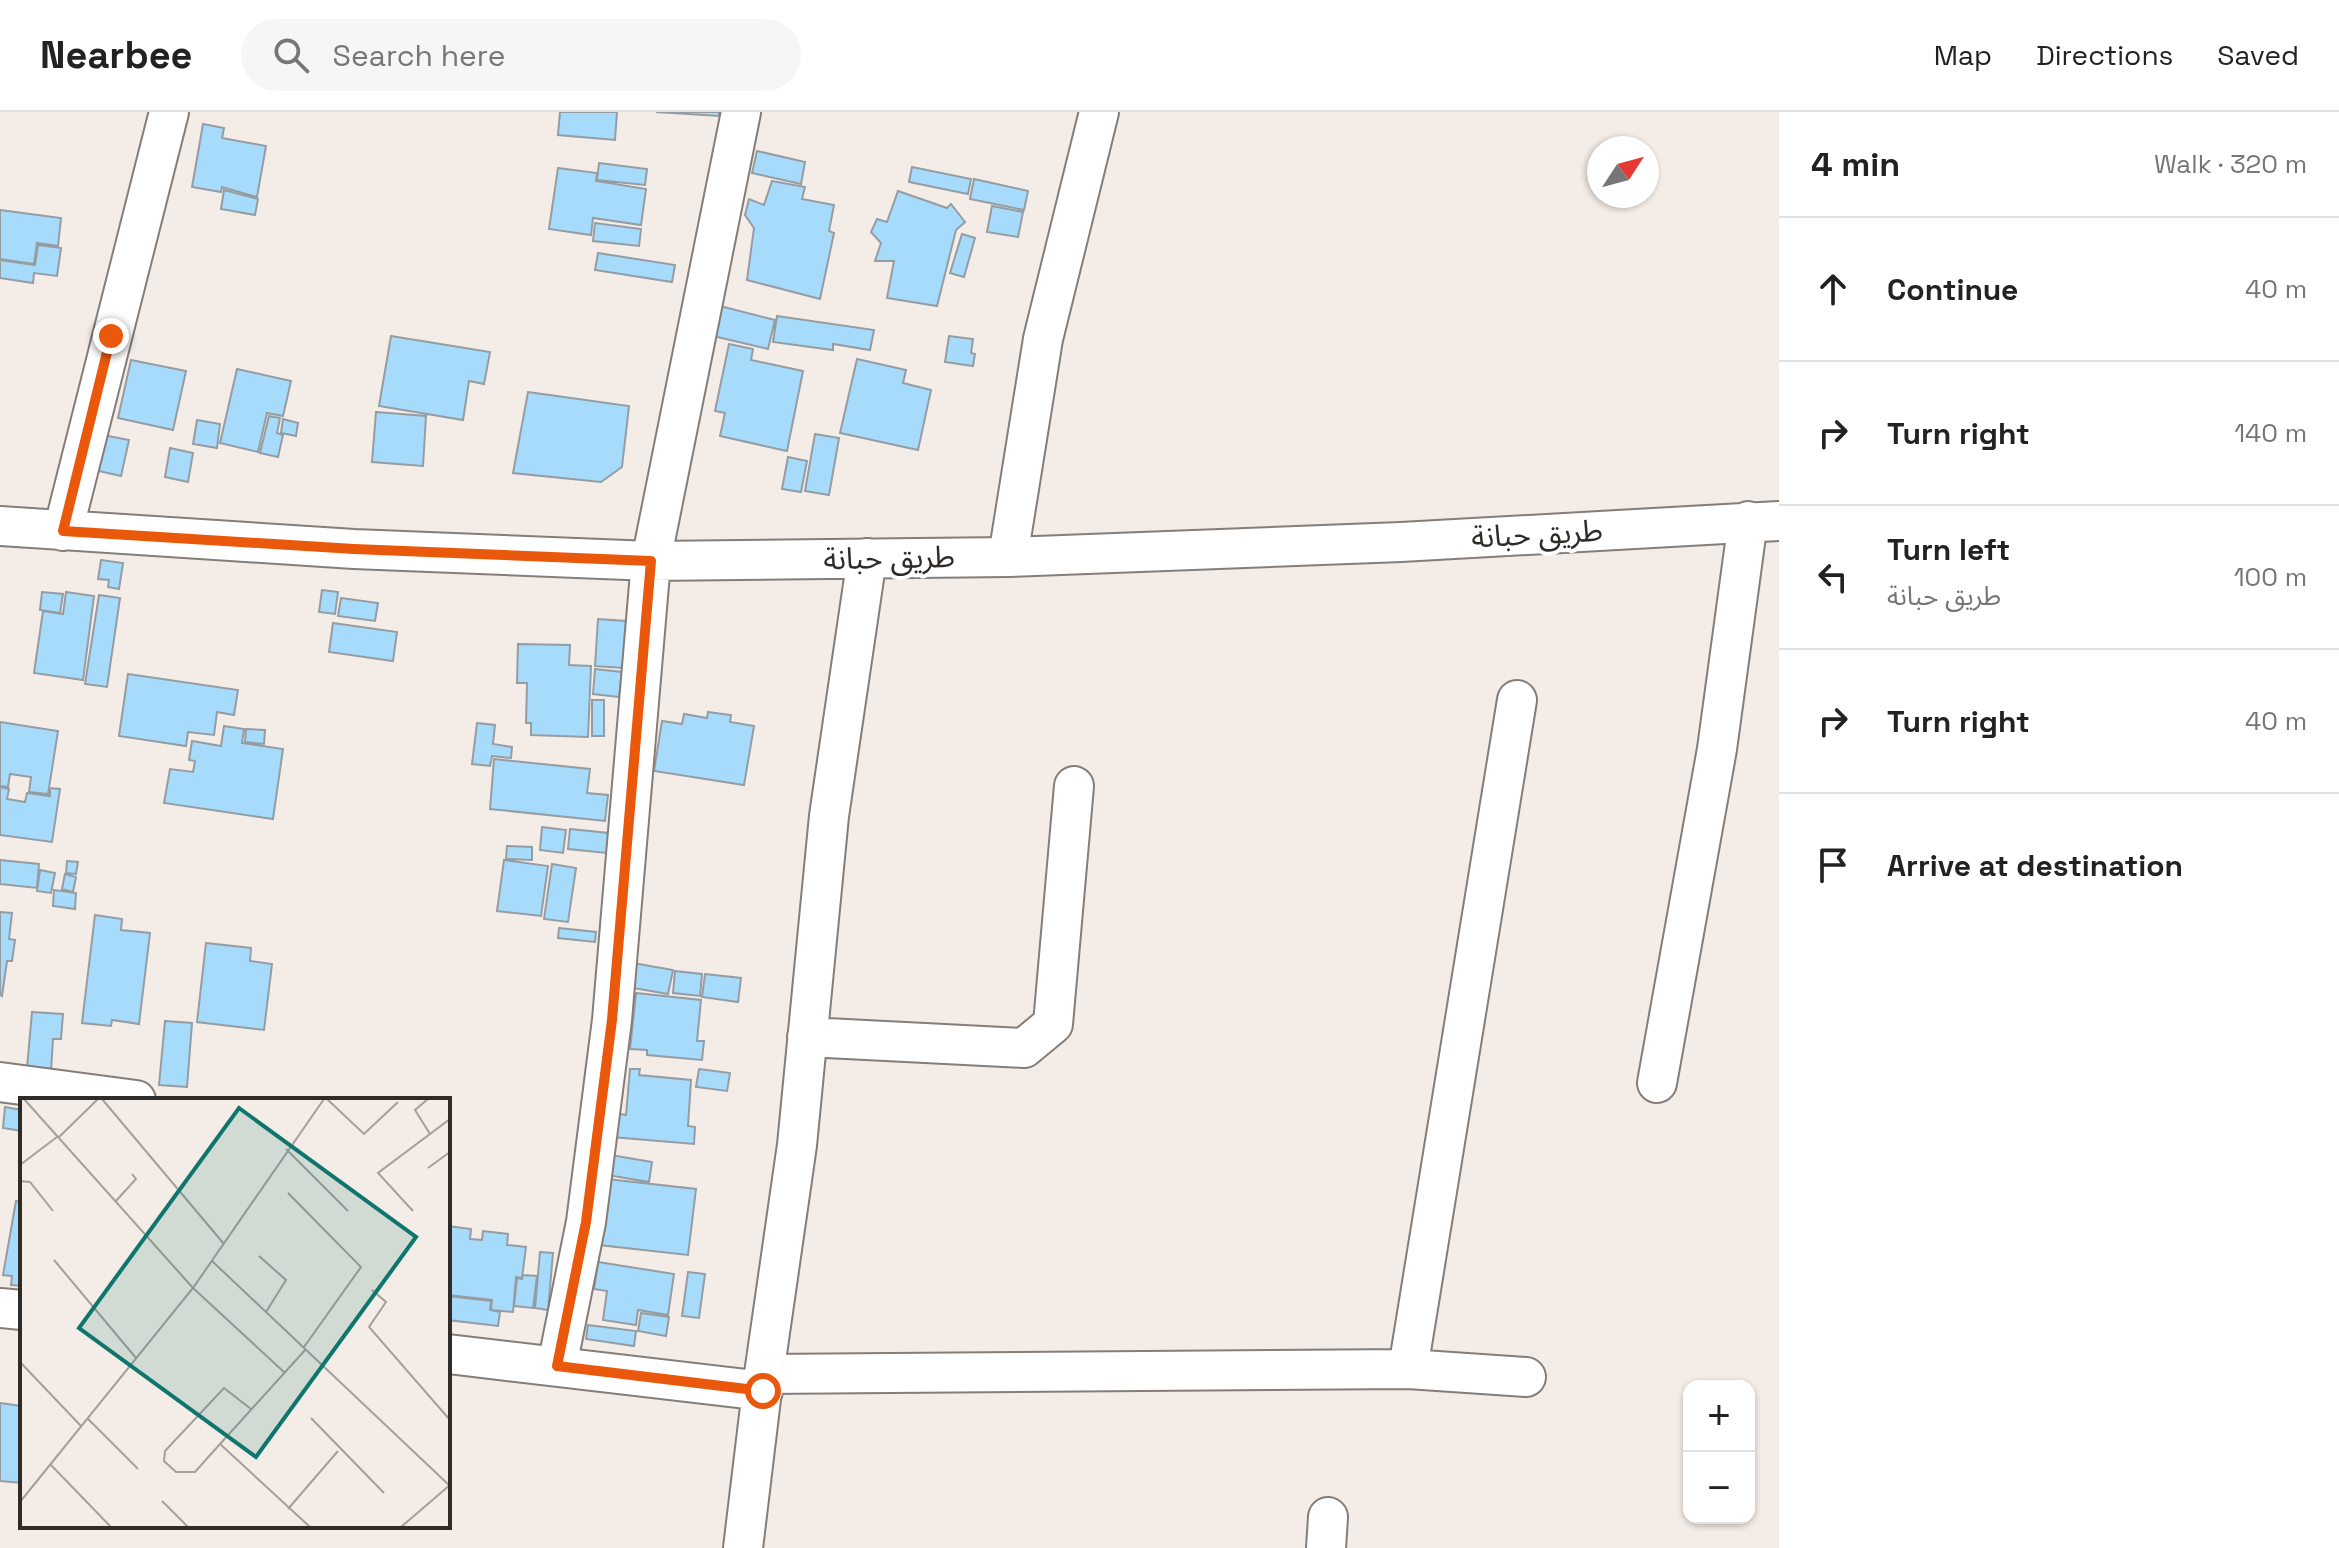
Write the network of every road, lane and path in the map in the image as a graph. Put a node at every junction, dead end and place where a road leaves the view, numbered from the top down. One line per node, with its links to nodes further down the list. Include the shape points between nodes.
1 (169, 112): 6 (street)
2 (741, 112): 9 (street)
3 (1099, 112): 7 (street, via 1043,339)
4 (1764, 521): 7 (street, طريق حبانة); 14 (street)
5 (0, 526): 6 (street, طريق حبانة)
6 (63, 531): 9 (street, طريق حبانة)
7 (1008, 557): 8 (street, طريق حبانة)
8 (867, 558): 9 (street, طريق حبانة); 12 (street, via 829,816)
9 (651, 561): 19 (street, via 612,1020 586,1222)
10 (1517, 700): 20 (street)
11 (1074, 786): 12 (street, via 1053,1024 1024,1048)
12 (807, 1037): 22 (street)
13 (0, 1082): 15 (street)
14 (1657, 1083)
15 (121, 1098)
16 (0, 1308): 17 (street)
17 (20, 1310)
18 (450, 1354): 19 (street)
19 (557, 1366): 22 (street)
20 (1408, 1369): 21 (street); 22 (street)
21 (1526, 1377)
22 (764, 1383): 23 (street)
23 (743, 1548)

